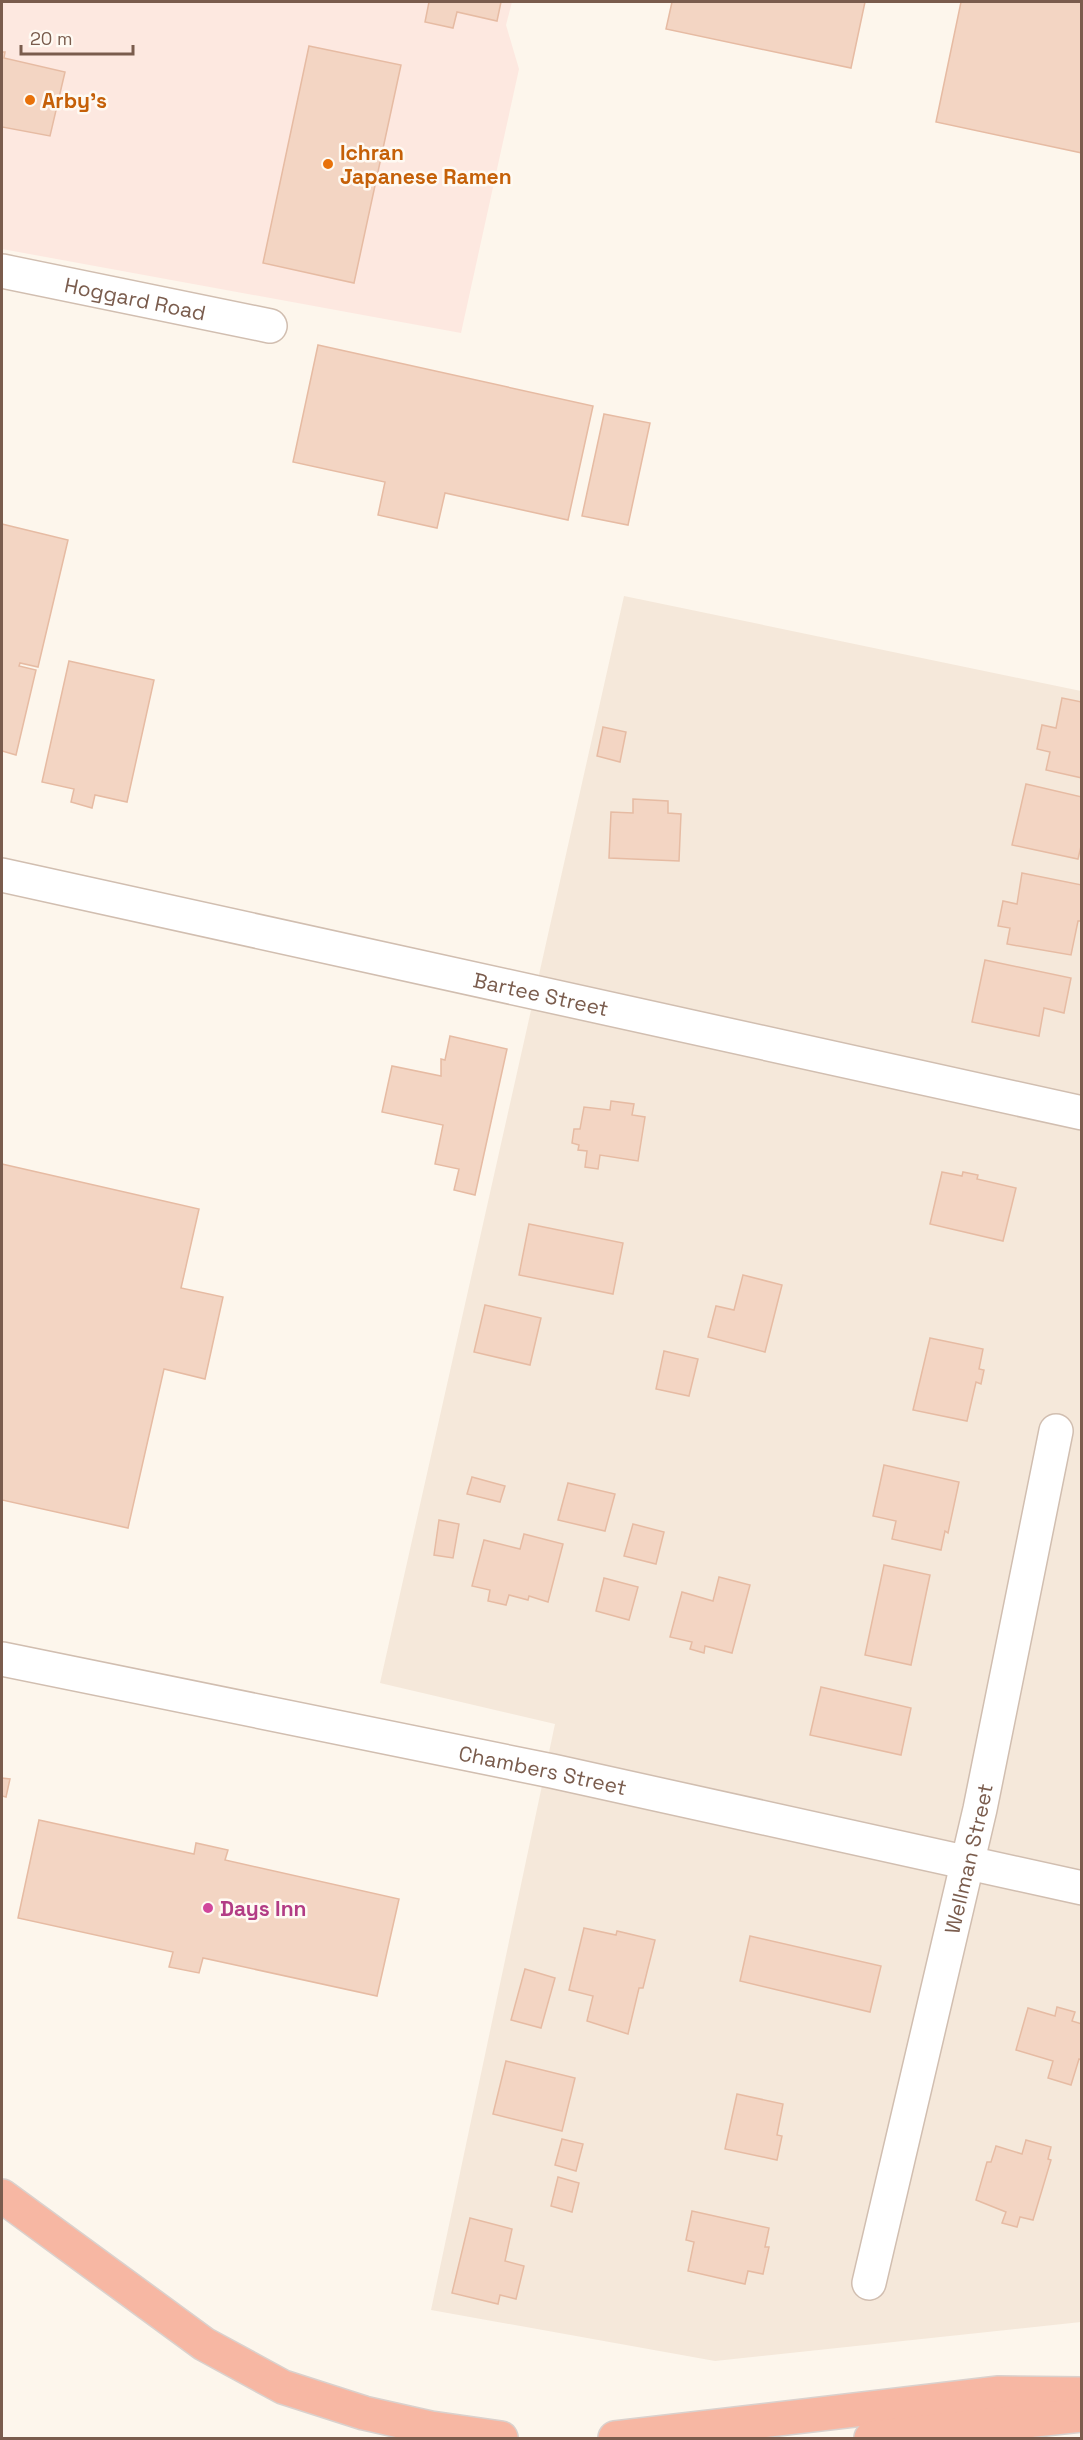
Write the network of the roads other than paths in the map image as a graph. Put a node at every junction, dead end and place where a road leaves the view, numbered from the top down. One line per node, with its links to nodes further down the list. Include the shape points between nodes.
1 (2, 271): 2 (street, Hoggard Road)
2 (270, 326)
3 (2, 875): 4 (street, Bartee Street)
4 (1082, 1113)
5 (1056, 1431): 7 (street, Wellman Street)
6 (2, 1659): 7 (street, Chambers Street, via 552,1771)
7 (967, 1862): 8 (street, Chambers Street); 10 (street, Wellman Street)
8 (1082, 1888)
9 (2, 2196): 13 (highway, via 204,2344 283,2387 364,2413)
10 (869, 2283)
11 (1082, 2394): 14 (highway, via 999,2393)
12 (1082, 2415): 15 (highway)
13 (501, 2439)
14 (615, 2439)
15 (871, 2439)

